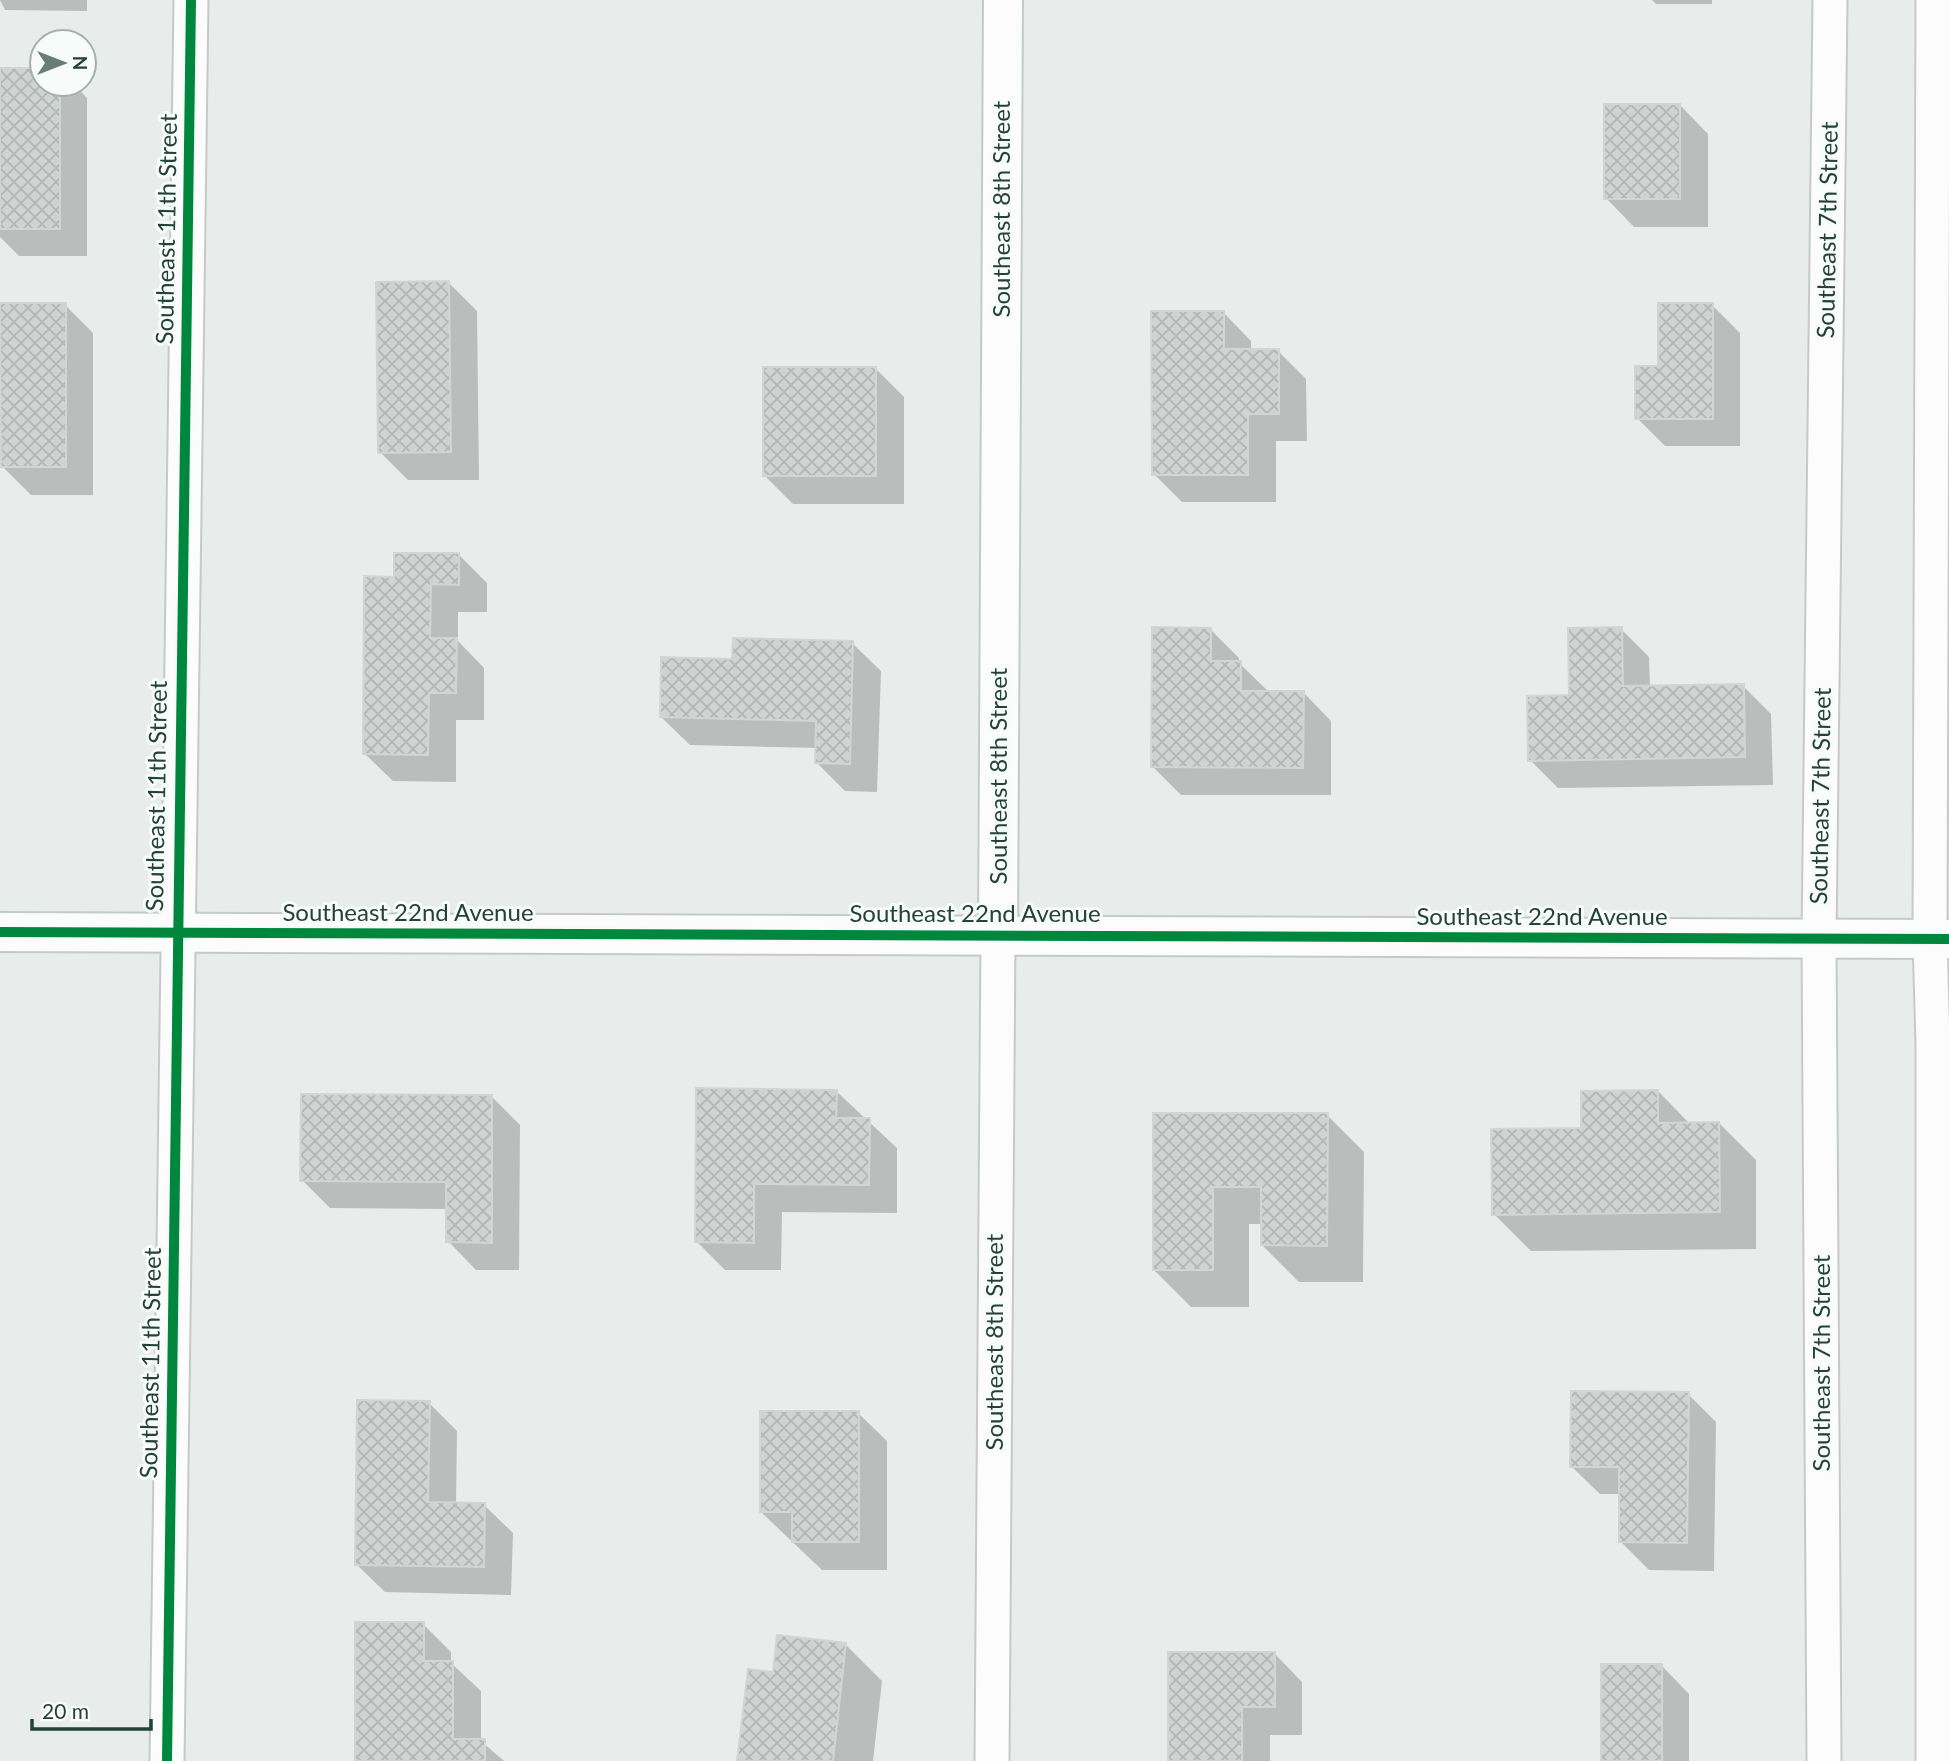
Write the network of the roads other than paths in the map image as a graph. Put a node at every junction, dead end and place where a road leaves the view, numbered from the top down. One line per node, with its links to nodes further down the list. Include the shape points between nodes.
1 (191, 0): 6 (street, Southeast 11th Street)
2 (1003, 0): 7 (street, Southeast 8th Street)
3 (1830, 0): 8 (street, Southeast 7th Street)
4 (1933, 0): 9 (street)
5 (0, 932): 6 (street, Southeast 22nd Avenue)
6 (176, 933): 7 (street, Southeast 22nd Avenue); 10 (street, Southeast 11th Street)
7 (998, 935): 8 (street, Southeast 22nd Avenue); 11 (street, Southeast 8th Street)
8 (1819, 939): 9 (street, Southeast 22nd Avenue); 12 (street, Southeast 7th Street)
9 (1940, 939): 13 (street, via 1933,1044)
10 (167, 1761)
11 (992, 1761)
12 (1824, 1761)
13 (1933, 1761)

